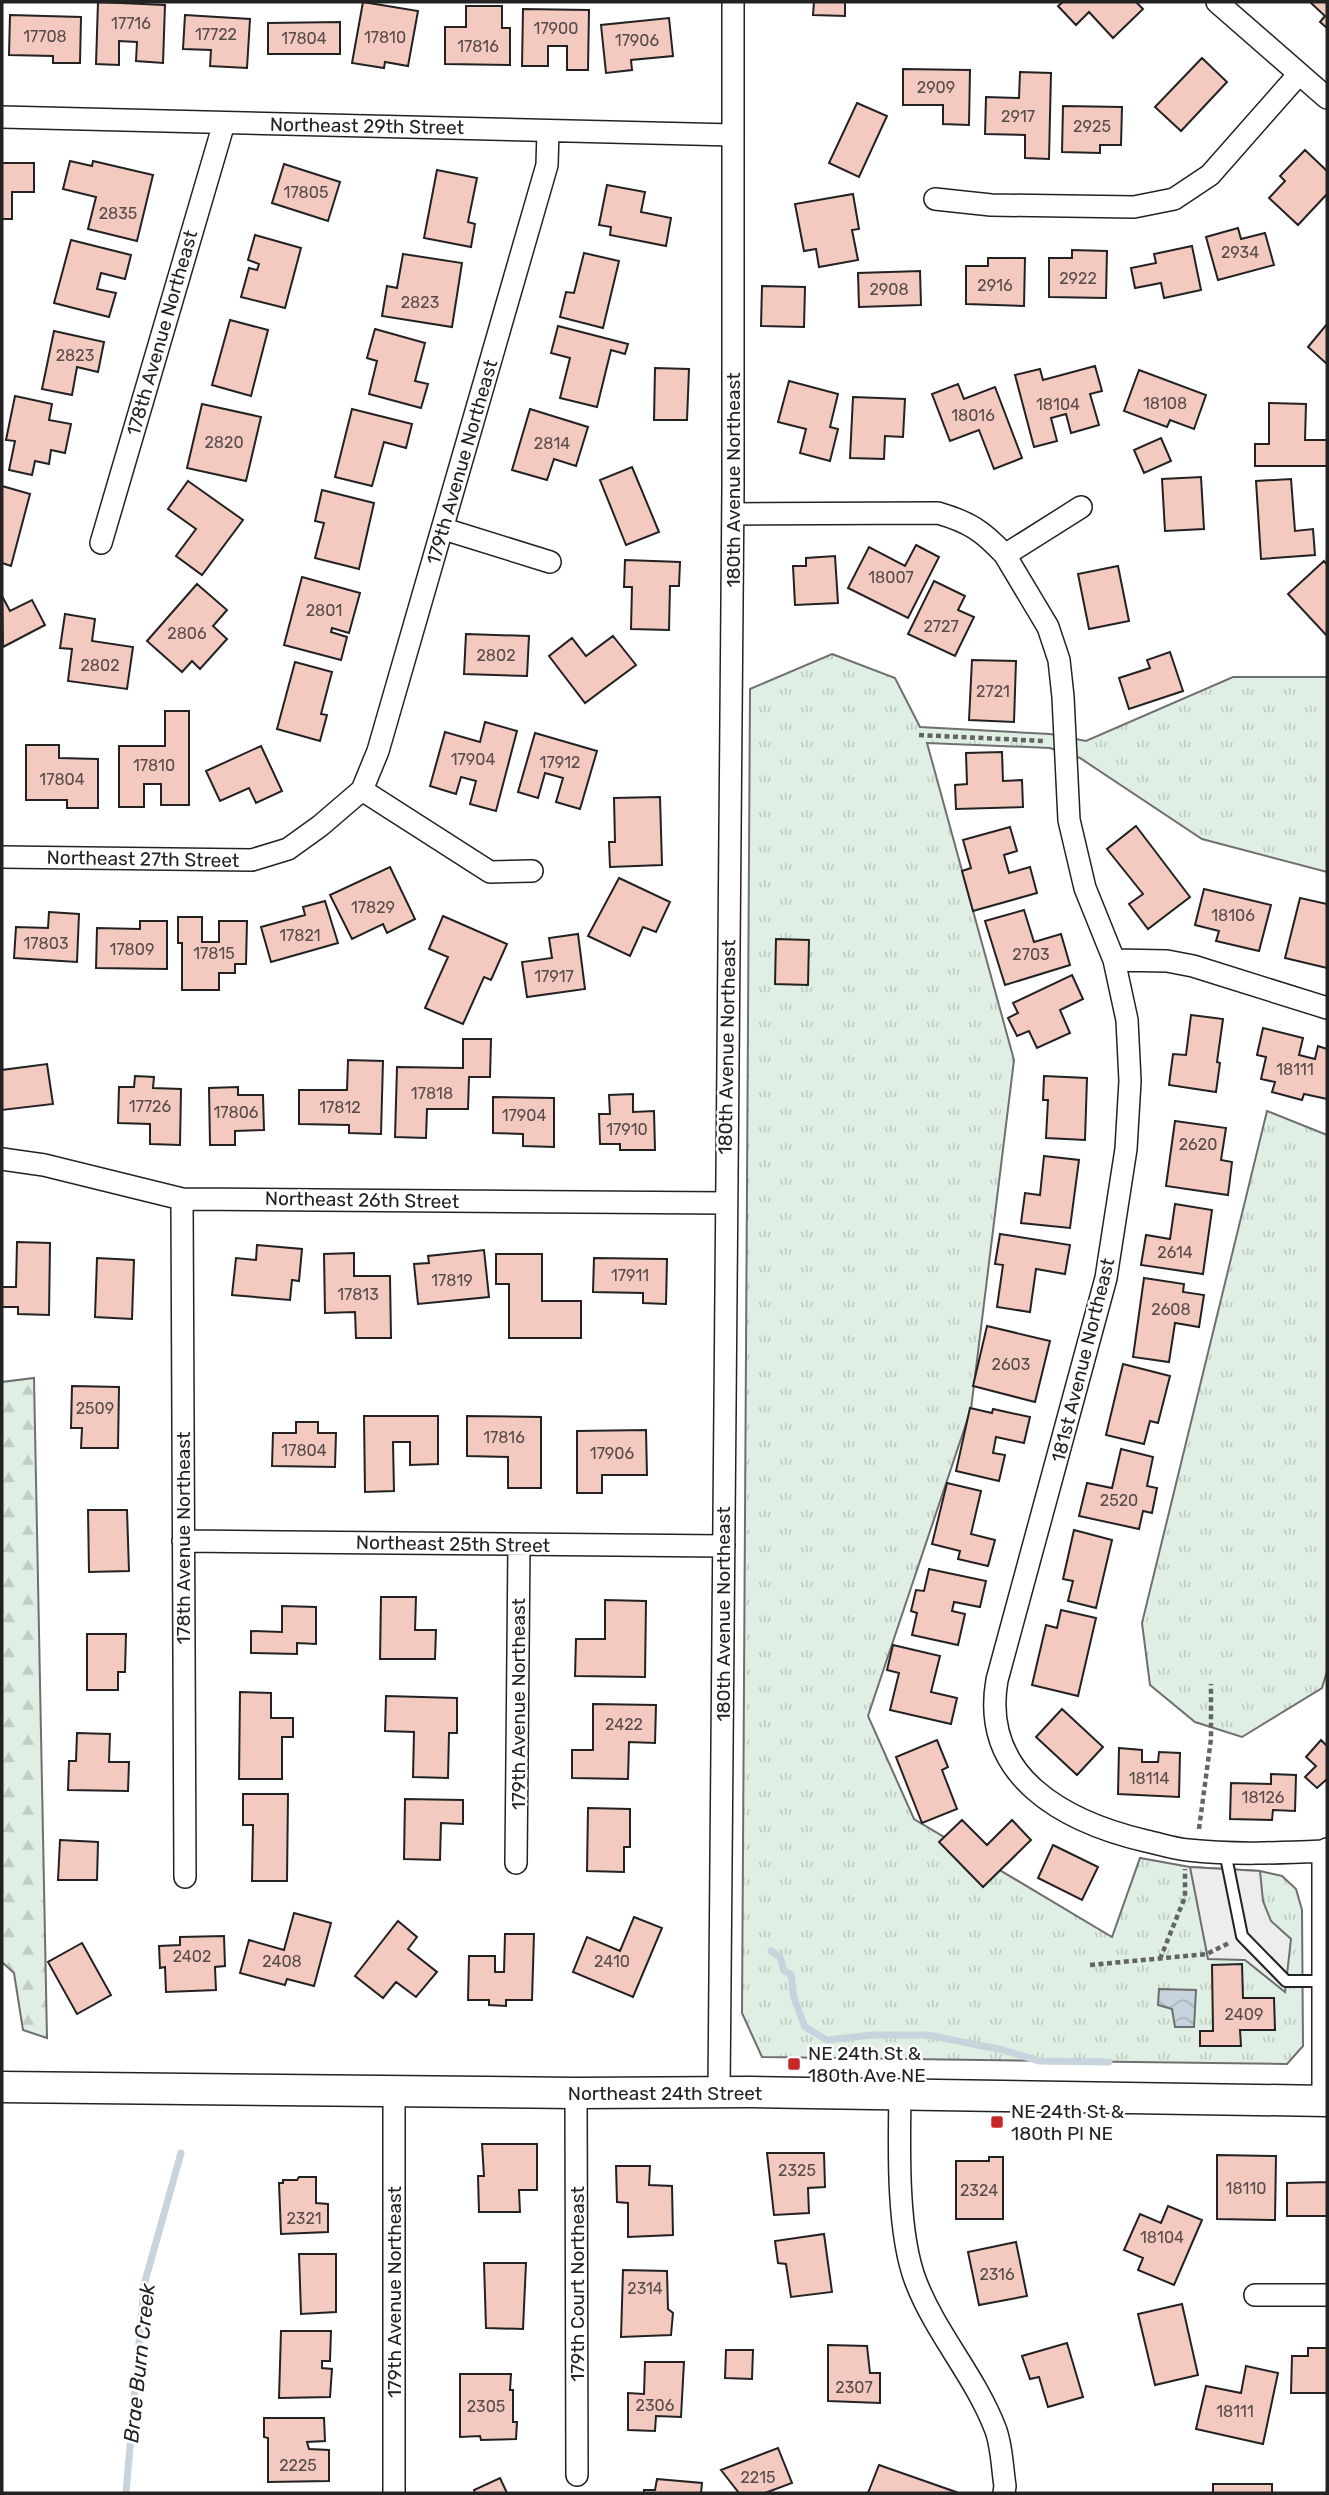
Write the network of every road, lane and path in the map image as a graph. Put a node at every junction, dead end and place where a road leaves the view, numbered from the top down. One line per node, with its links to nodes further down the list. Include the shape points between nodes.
1 (733, 2): 8 (street, 180th Avenue Northeast)
2 (1217, 2): 3 (street)
3 (1298, 74): 4 (street); 9 (street, via 1210,176 1174,199 1121,206 991,205)
4 (1327, 98)
5 (2, 117): 6 (street, Northeast 29th Street)
6 (224, 123): 7 (street, Northeast 29th Street); 13 (street, 178th Avenue Northeast)
7 (548, 131): 8 (street, Northeast 29th Street); 12 (street, 179th Avenue Northeast, via 547,165)
8 (733, 135): 11 (street, 180th Avenue Northeast)
9 (935, 199)
10 (1081, 507): 14 (street)
11 (733, 514): 14 (street, 181st Avenue Northeast, via 938,513 964,520 986,534); 25 (street, 180th Avenue Northeast)
12 (444, 528): 15 (street); 18 (street, 179th Avenue Northeast, via 378,751)
13 (101, 543)
14 (1005, 555): 17 (street, 181st Avenue Northeast, via 1048,627 1059,660)
15 (550, 562)
16 (919, 735): 17 (path)
17 (1065, 743): 21 (street, 181st Avenue Northeast, via 1069,820 1085,888)
18 (362, 790): 19 (street, Northeast 27th Street, via 288,849 252,860); 20 (street, via 490,872)
19 (2, 857)
20 (532, 872)
21 (1114, 960): 22 (street, via 1193,966); 31 (street, 181st Avenue Northeast, via 1127,1020 1130,1082 1126,1149 1106,1278 993,1702 1008,1759 1047,1802 1125,1836)
22 (1327, 1008)
23 (2, 1159): 24 (street, Northeast 26th Street)
24 (182, 1199): 25 (street, Northeast 26th Street); 26 (street, 178th Avenue Northeast)
25 (726, 1203): 28 (street, 180th Avenue Northeast)
26 (183, 1541): 27 (street, Northeast 25th Street); 34 (street, 178th Avenue Northeast)
27 (519, 1545): 28 (street, Northeast 25th Street); 33 (street, 179th Avenue Northeast)
28 (724, 1546): 41 (street, 180th Avenue Northeast)
29 (1211, 1684): 31 (path, via 1211,1739)
30 (1325, 1850): 32 (street); 38 (street)
31 (1196, 1851): 32 (street); 36 (path, via 1185,1866 1185,1897)
32 (1226, 1852): 35 (lane)
33 (516, 1863)
34 (185, 1877)
35 (1242, 1936): 36 (path, via 1207,1954); 38 (lane, via 1286,1981)
36 (1160, 1959): 37 (path)
37 (1090, 1965)
38 (1323, 1981): 44 (street)
39 (2, 2087): 40 (main road, Northeast 24th Street)
40 (394, 2091): 42 (main road, Northeast 24th Street); 48 (street, 179th Avenue Northeast)
41 (719, 2092): 42 (main road, Northeast 24th Street); 43 (main road, Northeast 24th Street)
42 (576, 2093): 47 (street, 179th Court Northeast)
43 (900, 2096): 44 (main road, Northeast 24th Street); 49 (street, via 903,2226 915,2281 996,2430)
44 (1325, 2101)
45 (1255, 2294): 46 (street)
46 (1327, 2295)
47 (577, 2475)
48 (394, 2493)
49 (1004, 2493)

